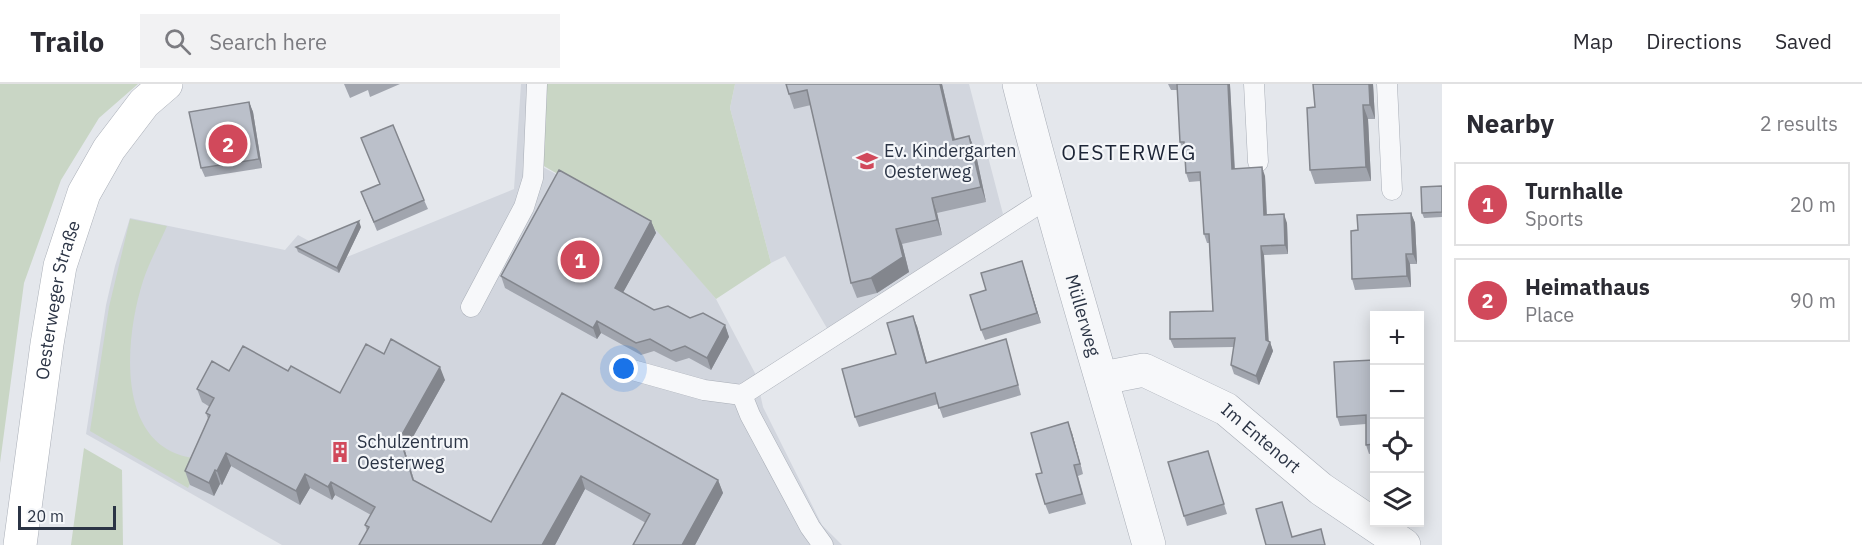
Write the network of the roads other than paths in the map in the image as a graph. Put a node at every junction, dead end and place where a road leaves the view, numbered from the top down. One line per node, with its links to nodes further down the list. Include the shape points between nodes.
1 (166, 84): 13 (main road, Oesterweger Straße, via 144,103 109,149 84,193 60,266)
2 (537, 84): 9 (lane, via 532,178 524,207)
3 (1019, 84): 8 (street, Müllerweg)
4 (1254, 84): 6 (lane)
5 (1387, 84): 7 (lane)
6 (1258, 162)
7 (1392, 190)
8 (1048, 198): 11 (street, Müllerweg); 12 (lane)
9 (471, 307)
10 (629, 369): 12 (lane, via 704,390)
11 (1103, 378): 15 (street, Müllerweg); 16 (street, Im Entenort, via 1144,370 1226,409 1321,489)
12 (742, 395): 14 (lane)
13 (20, 545)
14 (823, 545)
15 (1149, 545)
16 (1404, 545)

